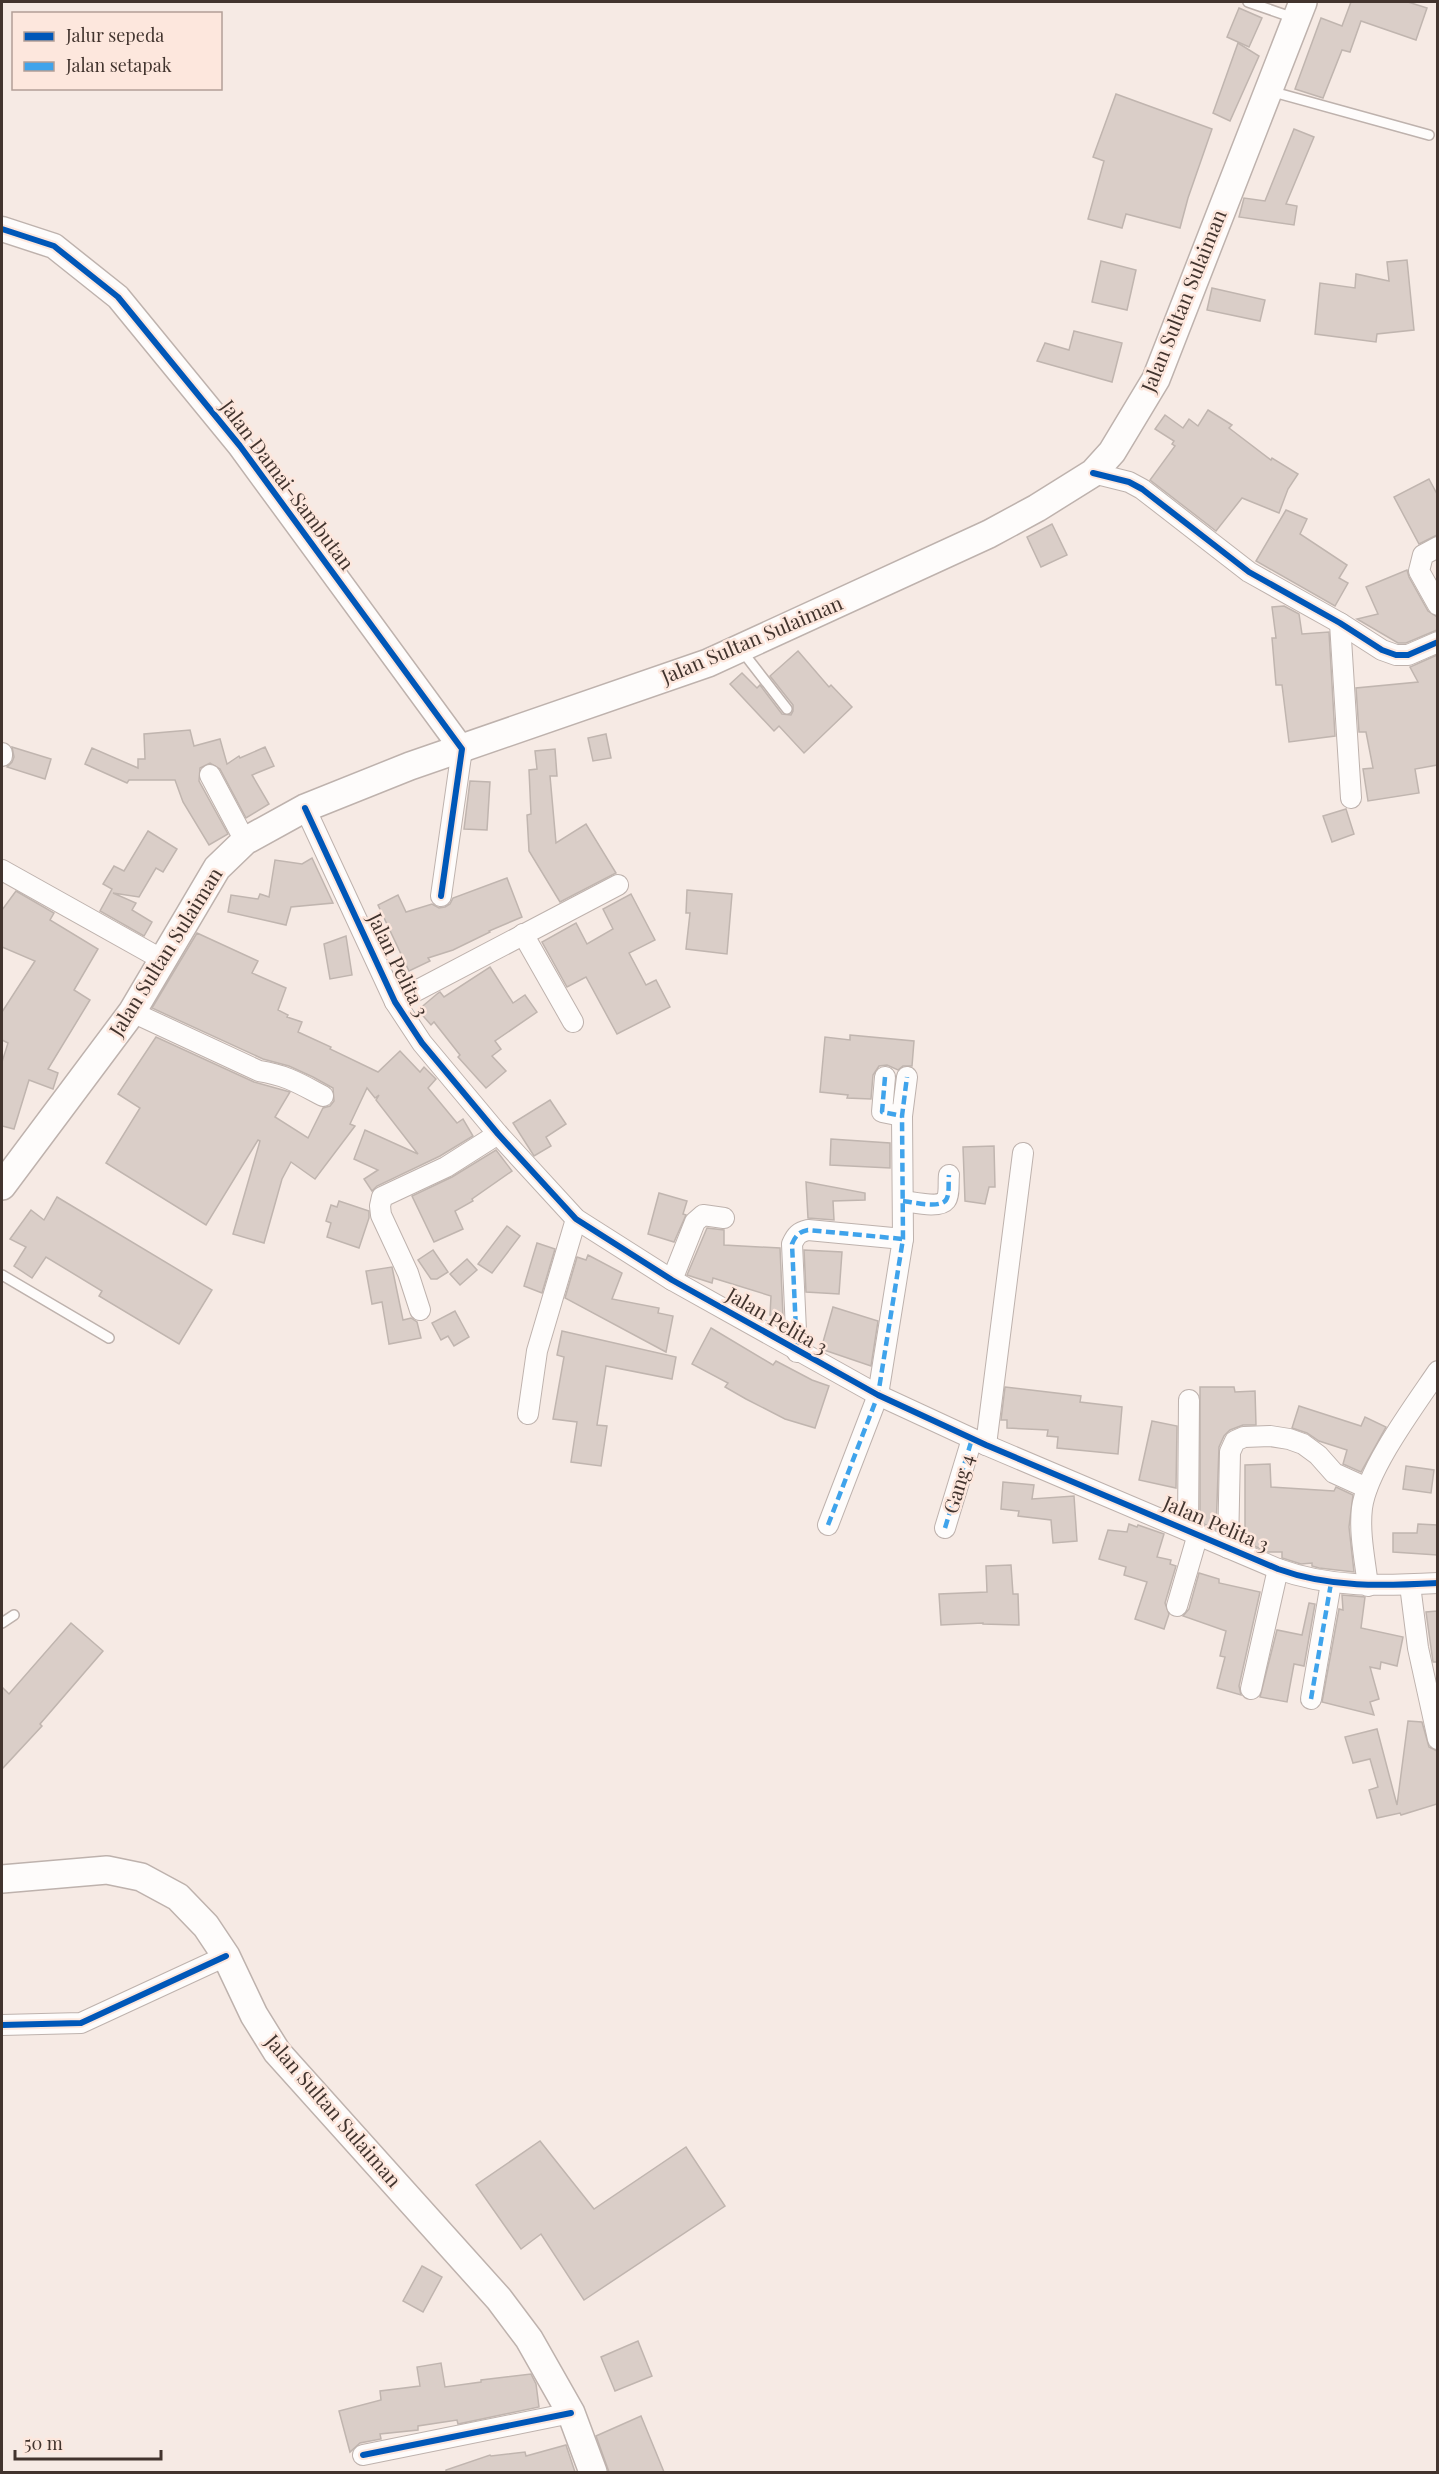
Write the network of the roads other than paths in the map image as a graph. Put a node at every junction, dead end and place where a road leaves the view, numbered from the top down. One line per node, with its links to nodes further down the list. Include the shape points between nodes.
1 (1248, 2): 2 (lane)
2 (1299, 10): 3 (main road, Jalan Sultan Sulaiman)
3 (1268, 91): 4 (lane); 6 (main road, Jalan Sultan Sulaiman, via 1156,379 1112,452)
4 (1429, 135)
5 (2, 229): 13 (street, Jalan Damai-Sambutan, via 54,246 118,297 240,446)
6 (1093, 473): 9 (street, via 1142,489 1249,572); 11 (main road, Jalan Sultan Sulaiman, via 989,534)
7 (1437, 547): 8 (street, via 1423,555 1419,571)
8 (1437, 604)
9 (1340, 623): 10 (street, via 1396,655 1408,655); 15 (street)
10 (1437, 642)
11 (740, 648): 12 (lane); 13 (main road, Jalan Sultan Sulaiman, via 708,663)
12 (787, 709)
13 (462, 749): 16 (main road, Jalan Sultan Sulaiman); 20 (street)
14 (210, 775): 17 (street)
15 (1351, 798)
16 (305, 808): 17 (main road, Jalan Sultan Sulaiman); 23 (street, Jalan Pelita 3)
17 (245, 840): 22 (main road, Jalan Sultan Sulaiman, via 217,868)
18 (2, 870): 22 (street)
19 (618, 885): 21 (street)
20 (441, 896)
21 (523, 934): 23 (street); 25 (street)
22 (163, 960): 24 (main road, Jalan Sultan Sulaiman)
23 (394, 1002): 30 (street, Jalan Pelita 3, via 422,1044)
24 (132, 1011): 28 (street); 33 (main road, Jalan Sultan Sulaiman)
25 (573, 1022)
26 (885, 1077): 29 (street, via 882,1112)
27 (908, 1077): 29 (street)
28 (323, 1096)
29 (902, 1116): 34 (street)
30 (498, 1134): 36 (street, Jalan Pelita 3); 40 (street, via 446,1167 382,1197 381,1215)
31 (1023, 1153): 47 (street, Gang 4)
32 (949, 1175): 34 (street, via 944,1202)
33 (2, 1186)
34 (903, 1201): 37 (street)
35 (724, 1218): 39 (street, via 703,1215 694,1222)
36 (576, 1219): 39 (street, Jalan Pelita 3); 46 (street, via 537,1351)
37 (903, 1239): 42 (street, via 800,1231 792,1244); 44 (street)
38 (2, 1275): 41 (lane)
39 (672, 1280): 42 (street, Jalan Pelita 3)
40 (420, 1310)
41 (109, 1338)
42 (797, 1352): 44 (street, Jalan Pelita 3)
43 (1437, 1371): 48 (street)
44 (878, 1395): 47 (street, Jalan Pelita 3); 49 (street)
45 (1189, 1400): 51 (street)
46 (528, 1414)
47 (979, 1442): 50 (street, Gang 4); 51 (street, Jalan Pelita 3)
48 (1367, 1488): 52 (street, via 1334,1473 1304,1444 1270,1436 1244,1437 1235,1441 1230,1452); 57 (street, via 1362,1525)
49 (828, 1526)
50 (945, 1528)
51 (1193, 1531): 52 (street, Jalan Pelita 3); 58 (street)
52 (1228, 1548): 53 (street, Jalan Pelita 3)
53 (1278, 1569): 54 (street, Jalan Pelita 3); 61 (street)
54 (1331, 1583): 57 (street, Jalan Pelita 3); 62 (street)
55 (1437, 1583): 56 (street, Jalan Pelita 3)
56 (1410, 1585): 57 (street, Jalan Pelita 3); 63 (street)
57 (1368, 1586)
58 (1177, 1606)
59 (14, 1615): 60 (lane)
60 (2, 1623)
61 (1251, 1689)
62 (1311, 1699)
63 (1437, 1739)
64 (2, 1879): 65 (main road, Jalan Sultan Sulaiman, via 107,1870 141,1877 178,1898 206,1926)
65 (226, 1956): 66 (street, via 81,2023); 67 (main road, Jalan Sultan Sulaiman, via 277,2052 499,2299 529,2339)
66 (2, 2025)
67 (571, 2413): 68 (street); 69 (main road, Jalan Sultan Sulaiman)
68 (363, 2455)
69 (593, 2472)

